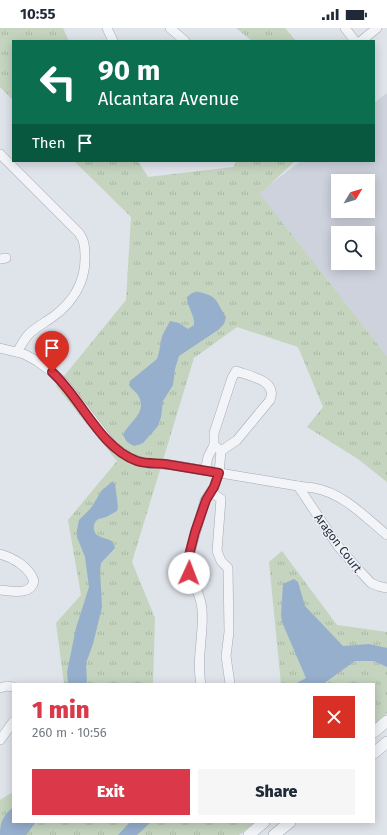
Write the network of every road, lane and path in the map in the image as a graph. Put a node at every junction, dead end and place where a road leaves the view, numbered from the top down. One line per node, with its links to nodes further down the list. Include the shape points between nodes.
1 (107, 28): 5 (street)
2 (170, 28): 6 (street)
3 (345, 28): 7 (street)
4 (377, 28): 8 (street)
5 (113, 40)
6 (184, 40)
7 (354, 40)
8 (362, 40)
9 (0, 154): 11 (street, via 79,233 84,240 85,251 83,279 78,290 58,313 29,334)
10 (0, 348): 11 (street)
11 (17, 352): 14 (street, via 37,361 59,378 119,452 144,463)
12 (214, 445): 13 (street); 13 (street, via 214,433 236,371 264,381 270,386 270,400 238,440); 14 (street, via 208,456)
13 (221, 452): 15 (street)
14 (205, 471): 15 (street)
15 (219, 473): 16 (street); 17 (street)
16 (298, 486): 18 (street, via 323,490 342,500); 20 (street, Aragon Court, via 356,568 371,583)
17 (211, 492): 22 (street, via 203,506 187,563 202,610); 23 (street, via 221,499 217,551 220,561 228,568 229,632 226,651)
18 (387, 535)
19 (0, 554): 21 (street, via 12,558 24,567 34,581 26,590)
20 (387, 588)
21 (0, 590)
22 (201, 683)
23 (230, 683)
24 (12, 687): 25 (street)
25 (0, 688)
26 (387, 721): 28 (street)
27 (12, 723): 29 (street)
28 (375, 731)
29 (0, 740)
30 (387, 742): 31 (street)
31 (375, 751)
32 (263, 823): 34 (street)
33 (289, 823): 35 (street)
34 (249, 835)
35 (274, 835)

